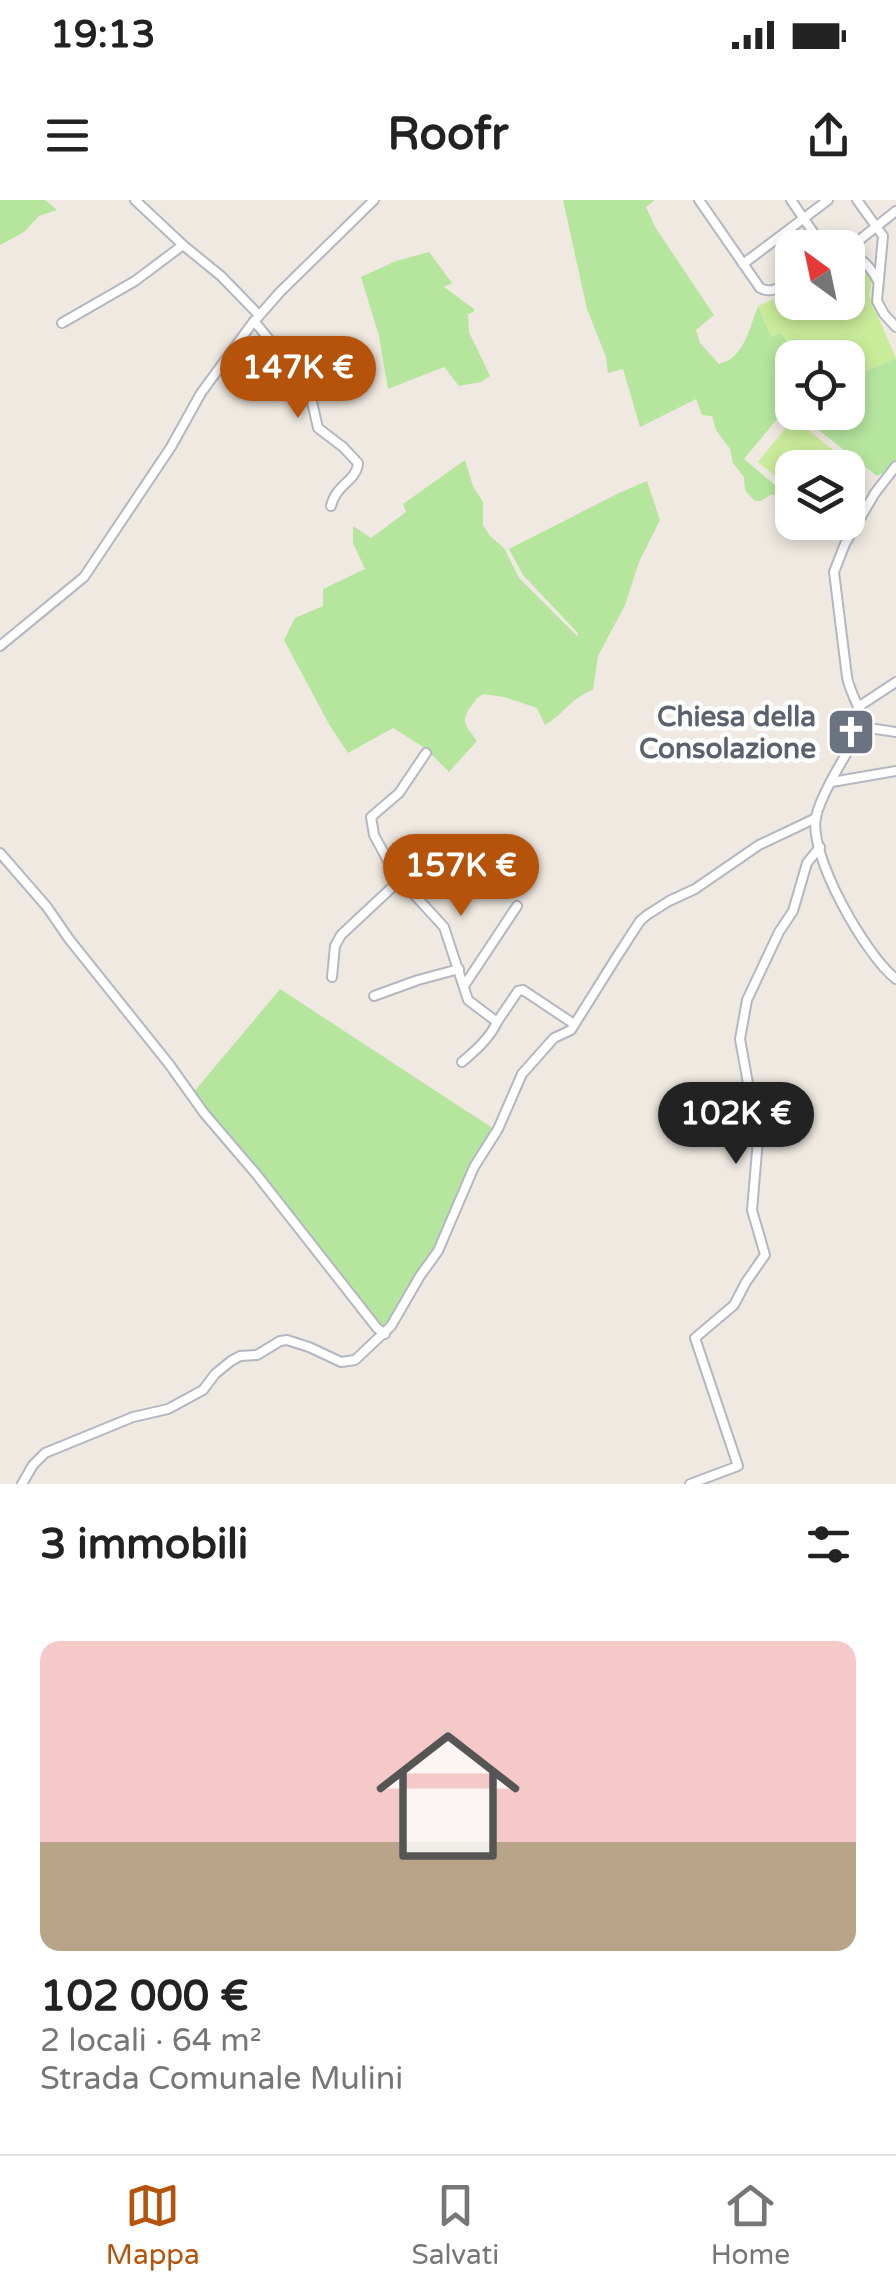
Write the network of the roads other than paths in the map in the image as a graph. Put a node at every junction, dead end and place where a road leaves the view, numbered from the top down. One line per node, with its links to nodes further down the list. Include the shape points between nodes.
1 (135, 200): 12 (street)
2 (374, 200): 17 (street)
3 (699, 200): 14 (street)
4 (791, 200): 8 (street)
5 (828, 200): 8 (street)
6 (857, 200): 9 (street)
7 (896, 211): 9 (street)
8 (804, 218): 10 (street); 14 (street)
9 (877, 226): 11 (street); 15 (street, via 883,236)
10 (812, 230)
11 (865, 236)
12 (183, 245): 17 (street); 18 (street)
13 (865, 263): 15 (street)
14 (744, 264): 16 (street, via 760,288)
15 (878, 281): 19 (street, via 878,302)
16 (775, 290)
17 (257, 318): 21 (street, via 312,402 318,428 358,463); 22 (street, via 208,382 84,578)
18 (62, 323)
19 (896, 327)
20 (896, 466): 24 (street, via 834,572 847,677)
21 (331, 506)
22 (0, 646)
23 (896, 682): 24 (street)
24 (858, 707): 25 (street)
25 (862, 727): 26 (street); 29 (street)
26 (896, 732)
27 (426, 754): 34 (street, via 399,793 371,817)
28 (896, 771): 29 (street)
29 (832, 782): 30 (street)
30 (816, 818): 31 (street); 42 (street, via 759,844 647,915)
31 (820, 847): 38 (street, via 840,902); 46 (street, via 747,1000 740,1039 759,1128 752,1210 765,1255 734,1305 695,1338 738,1466)
32 (432, 850): 34 (street)
33 (0, 853): 44 (street)
34 (400, 879): 36 (street, via 444,927); 37 (street, via 340,935)
35 (517, 906): 39 (street)
36 (459, 969): 39 (street); 40 (street)
37 (332, 977)
38 (896, 979)
39 (464, 986): 41 (street, via 470,1004)
40 (374, 996)
41 (497, 1022): 42 (street, via 520,990); 43 (street)
42 (574, 1024): 44 (street, via 522,1074 438,1251)
43 (462, 1062)
44 (385, 1334): 45 (street, via 348,1363 288,1340 240,1356 203,1390 168,1409 45,1452)
45 (22, 1484)
46 (690, 1484)

